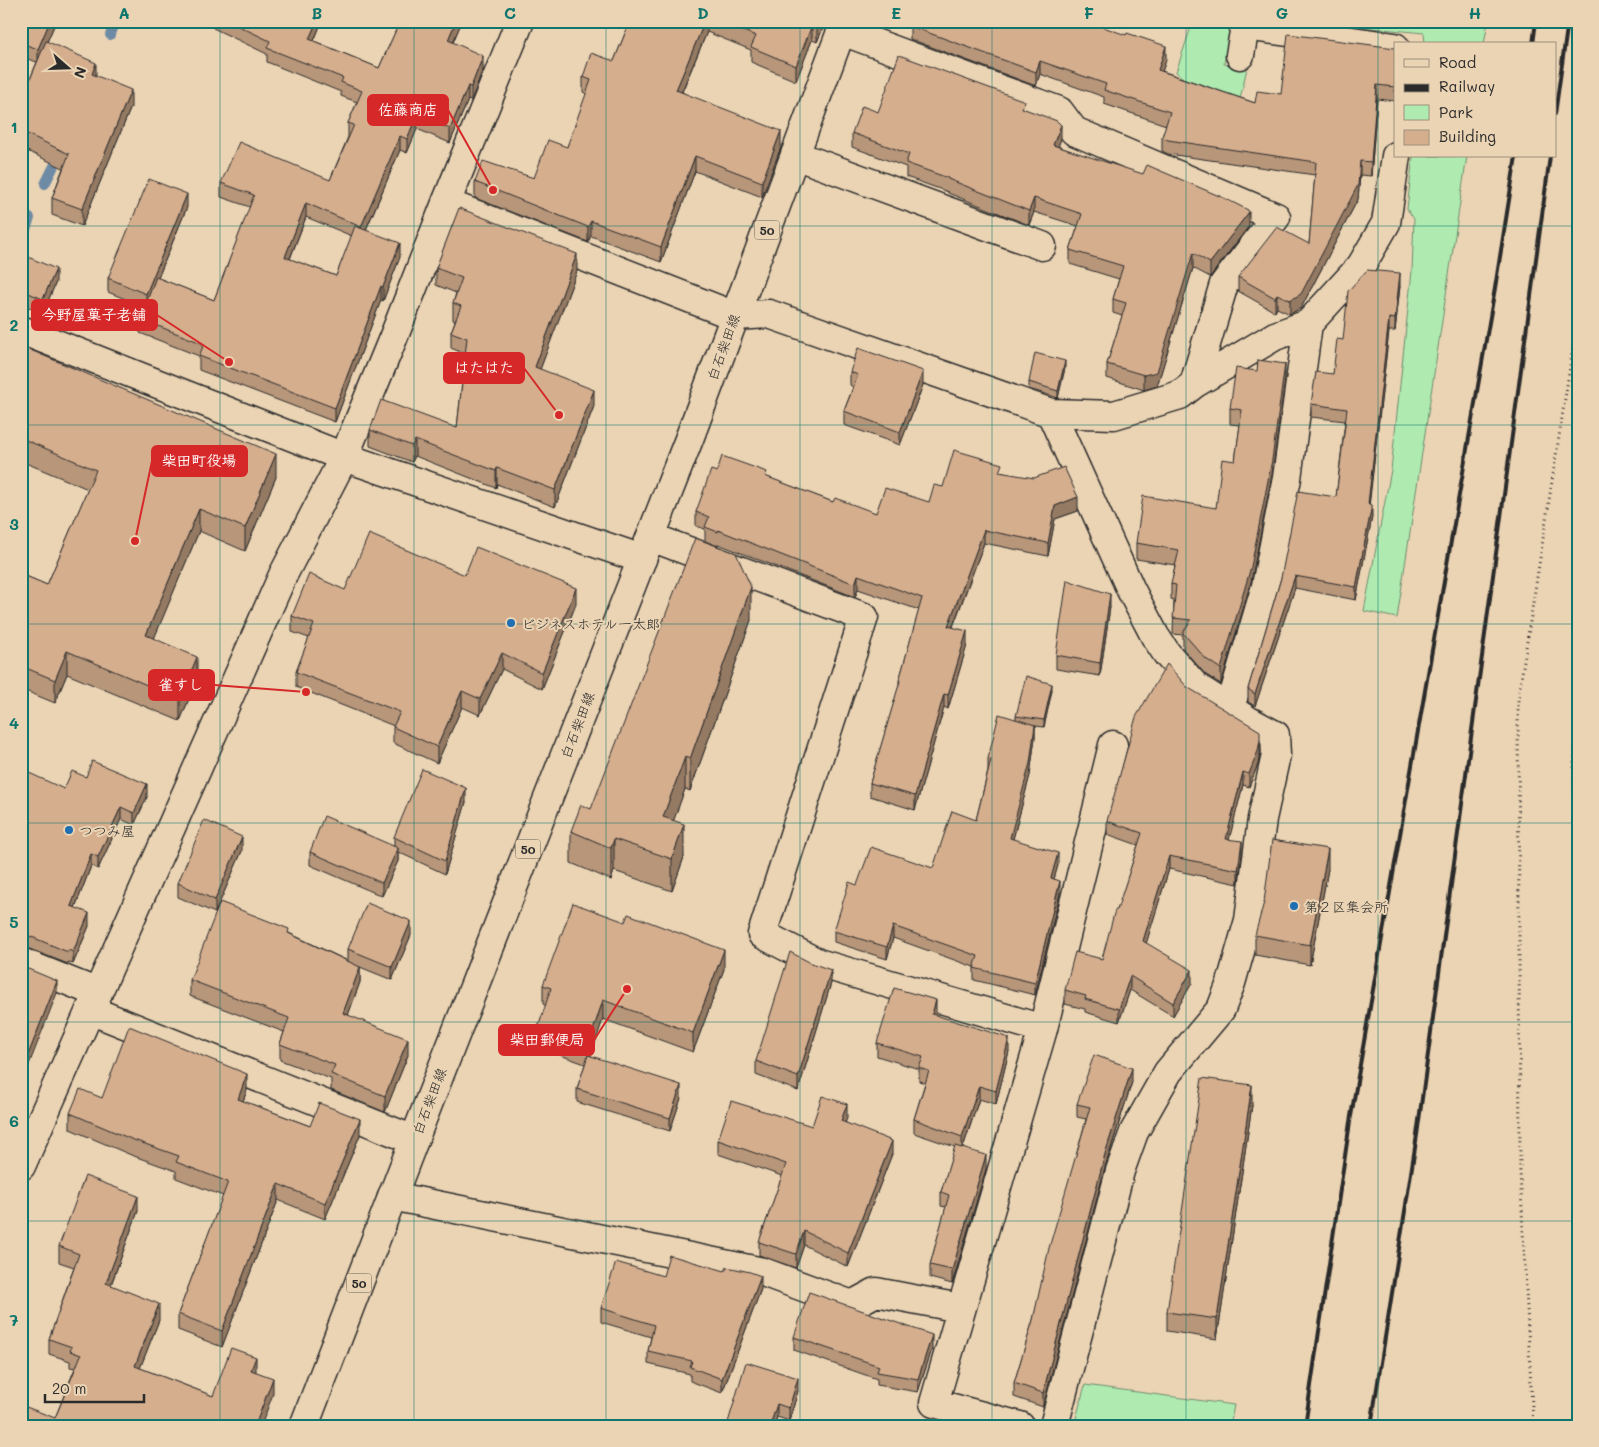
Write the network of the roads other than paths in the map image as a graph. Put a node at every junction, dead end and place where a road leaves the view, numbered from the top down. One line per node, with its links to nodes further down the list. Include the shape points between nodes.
1 (520, 21): 7 (street)
2 (843, 26): 5 (street, 白石柴田線 / 50); 12 (street, via 1059,111 1074,131 1276,218 1224,284)
3 (1394, 48): 4 (street, via 1245,26)
4 (1240, 55)
5 (795, 155): 8 (street); 9 (street, 白石柴田線 / 50)
6 (1396, 158): 10 (street, via 1386,222 1361,266)
7 (446, 203): 9 (street); 14 (street)
8 (1042, 246)
9 (735, 316): 13 (street, via 769,314); 15 (street, 白石柴田線 / 50)
10 (1308, 324): 12 (street, via 1275,336); 16 (street, via 1287,478 1266,586)
11 (21, 330): 14 (street)
12 (1194, 384): 13 (street, via 1180,395 1114,415)
13 (1051, 413): 16 (street, via 1155,636 1196,686)
14 (344, 457): 15 (street); 19 (street, via 283,575)
15 (647, 548): 20 (street, via 864,617 762,934 818,963); 21 (street, 白石柴田線 / 50)
16 (1230, 708): 27 (street, via 1276,735 1276,755 1262,819 1249,920 1221,1009 1168,1072 1134,1132 1120,1171)
17 (1113, 744): 20 (street)
18 (21, 962): 19 (street)
19 (94, 1002): 21 (street); 22 (street)
20 (1043, 1029): 24 (street)
21 (414, 1140): 23 (street, 白石柴田線 / 50)
22 (21, 1166)
23 (392, 1196): 24 (street, via 763,1272 852,1304 876,1292); 25 (street, 白石柴田線 / 50)
24 (960, 1308): 26 (street, via 934,1403)
25 (304, 1426)
26 (1020, 1426)
27 (1054, 1426)

